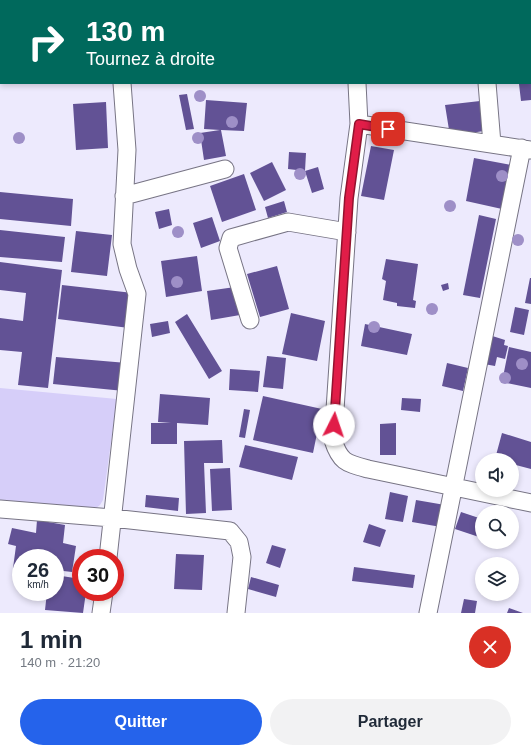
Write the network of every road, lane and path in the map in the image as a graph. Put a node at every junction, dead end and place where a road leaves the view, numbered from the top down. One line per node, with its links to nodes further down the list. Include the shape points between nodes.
1 (122, 84): 8 (street, via 127,150)
2 (357, 84): 4 (street)
3 (487, 84): 5 (street)
4 (359, 124): 5 (street); 9 (street)
5 (492, 144): 6 (street)
6 (527, 149): 11 (street)
7 (225, 169): 8 (street)
8 (124, 196): 14 (street, via 122,244 137,294)
9 (347, 232): 10 (street, via 288,222 231,238 228,248); 11 (street, via 333,440 337,453 347,463)
10 (250, 320)
11 (453, 487): 12 (street); 19 (street)
12 (531, 503)
13 (0, 508): 14 (street)
14 (112, 518): 15 (street); 18 (street, via 230,531 239,542 242,557)
15 (109, 549)
16 (103, 601): 17 (street)
17 (101, 613)
18 (236, 613)
19 (428, 613)

